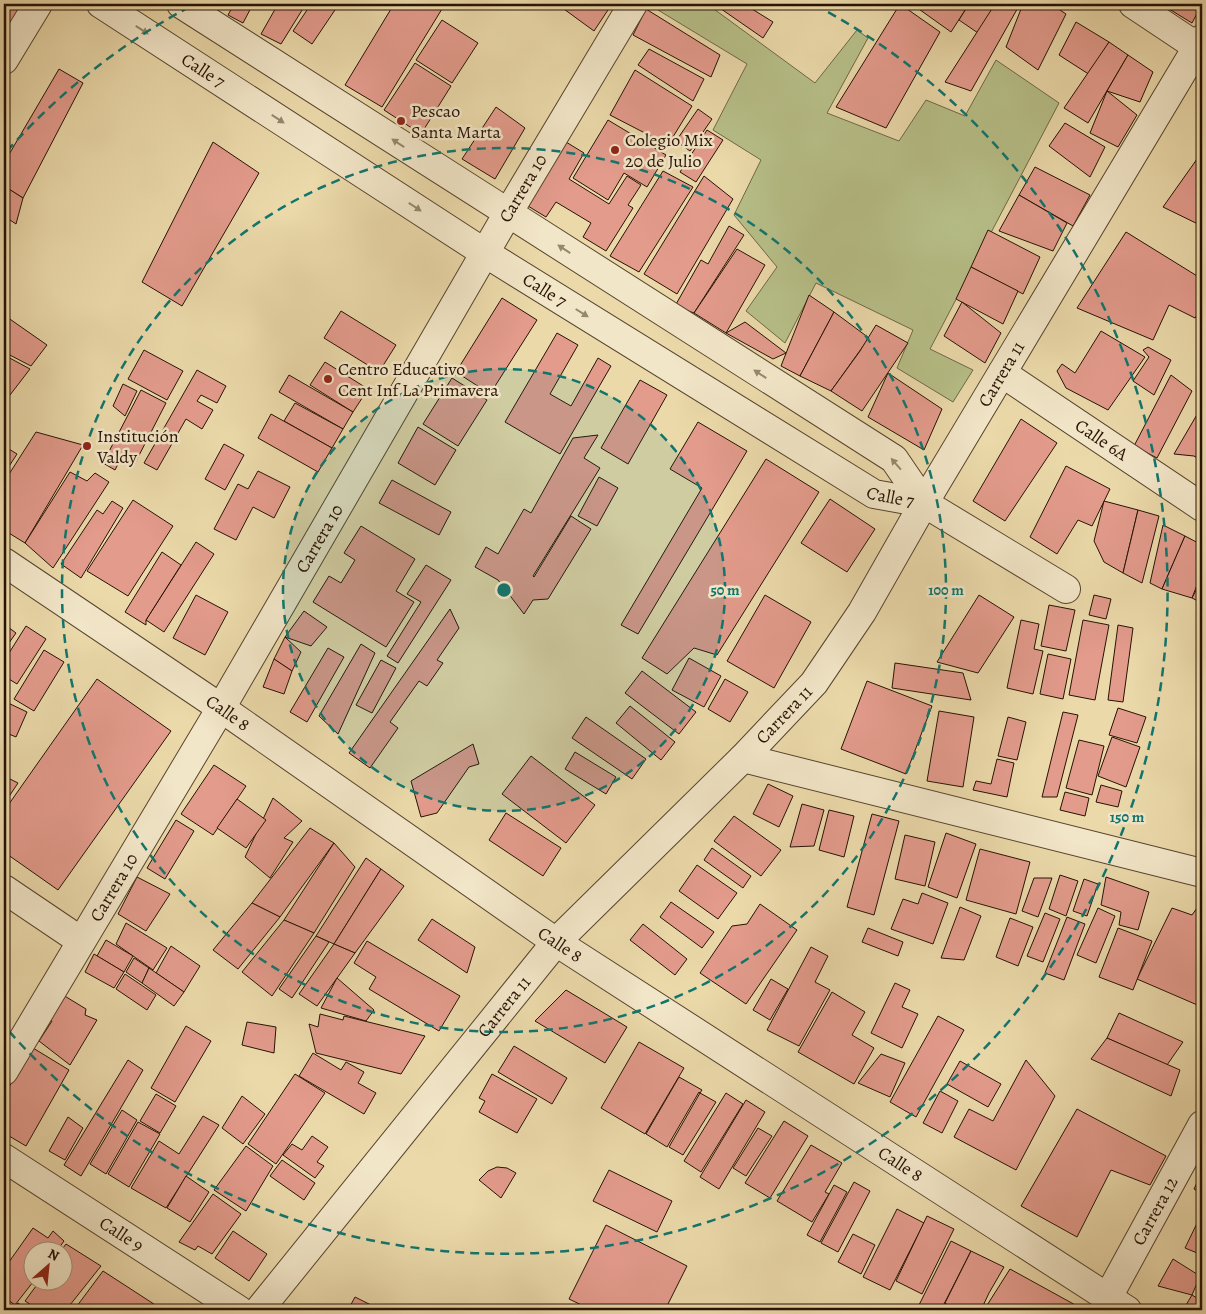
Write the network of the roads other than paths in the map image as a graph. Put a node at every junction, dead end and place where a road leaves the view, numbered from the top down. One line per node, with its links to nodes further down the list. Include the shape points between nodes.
1 (38, 4): 7 (street)
2 (101, 4): 9 (street, Calle 7, one-way to 9)
3 (181, 4): 8 (street, Calle 7, one-way to 3)
4 (633, 4): 8 (street, Carrera 10)
5 (1134, 4): 6 (street)
6 (1201, 45): 10 (street, Carrera 11)
7 (4, 60)
8 (508, 213): 9 (street, Carrera 10); 11 (street, Calle 7, one-way to 8, via 894,459)
9 (485, 253): 11 (street, Calle 7, one-way to 11, via 874,494); 15 (street, Carrera 10)
10 (1002, 373): 11 (street, Carrera 11); 12 (street, Calle 6A)
11 (924, 503): 14 (street); 16 (street, Carrera 11, via 862,612 814,684)
12 (1202, 507)
13 (4, 562): 15 (street, Calle 8)
14 (1066, 589)
15 (221, 708): 19 (street, Carrera 10); 20 (street, Calle 8)
16 (743, 758): 17 (street); 20 (street, Carrera 11)
17 (1202, 873)
18 (4, 890): 19 (street)
19 (82, 941): 21 (street, Carrera 10)
20 (556, 942): 24 (street, Calle 8); 26 (street, Carrera 11)
21 (4, 1071)
22 (1202, 1126): 24 (street, Carrera 12)
23 (4, 1158): 25 (street, Calle 9)
24 (1118, 1304)
25 (239, 1310)
26 (259, 1310)

